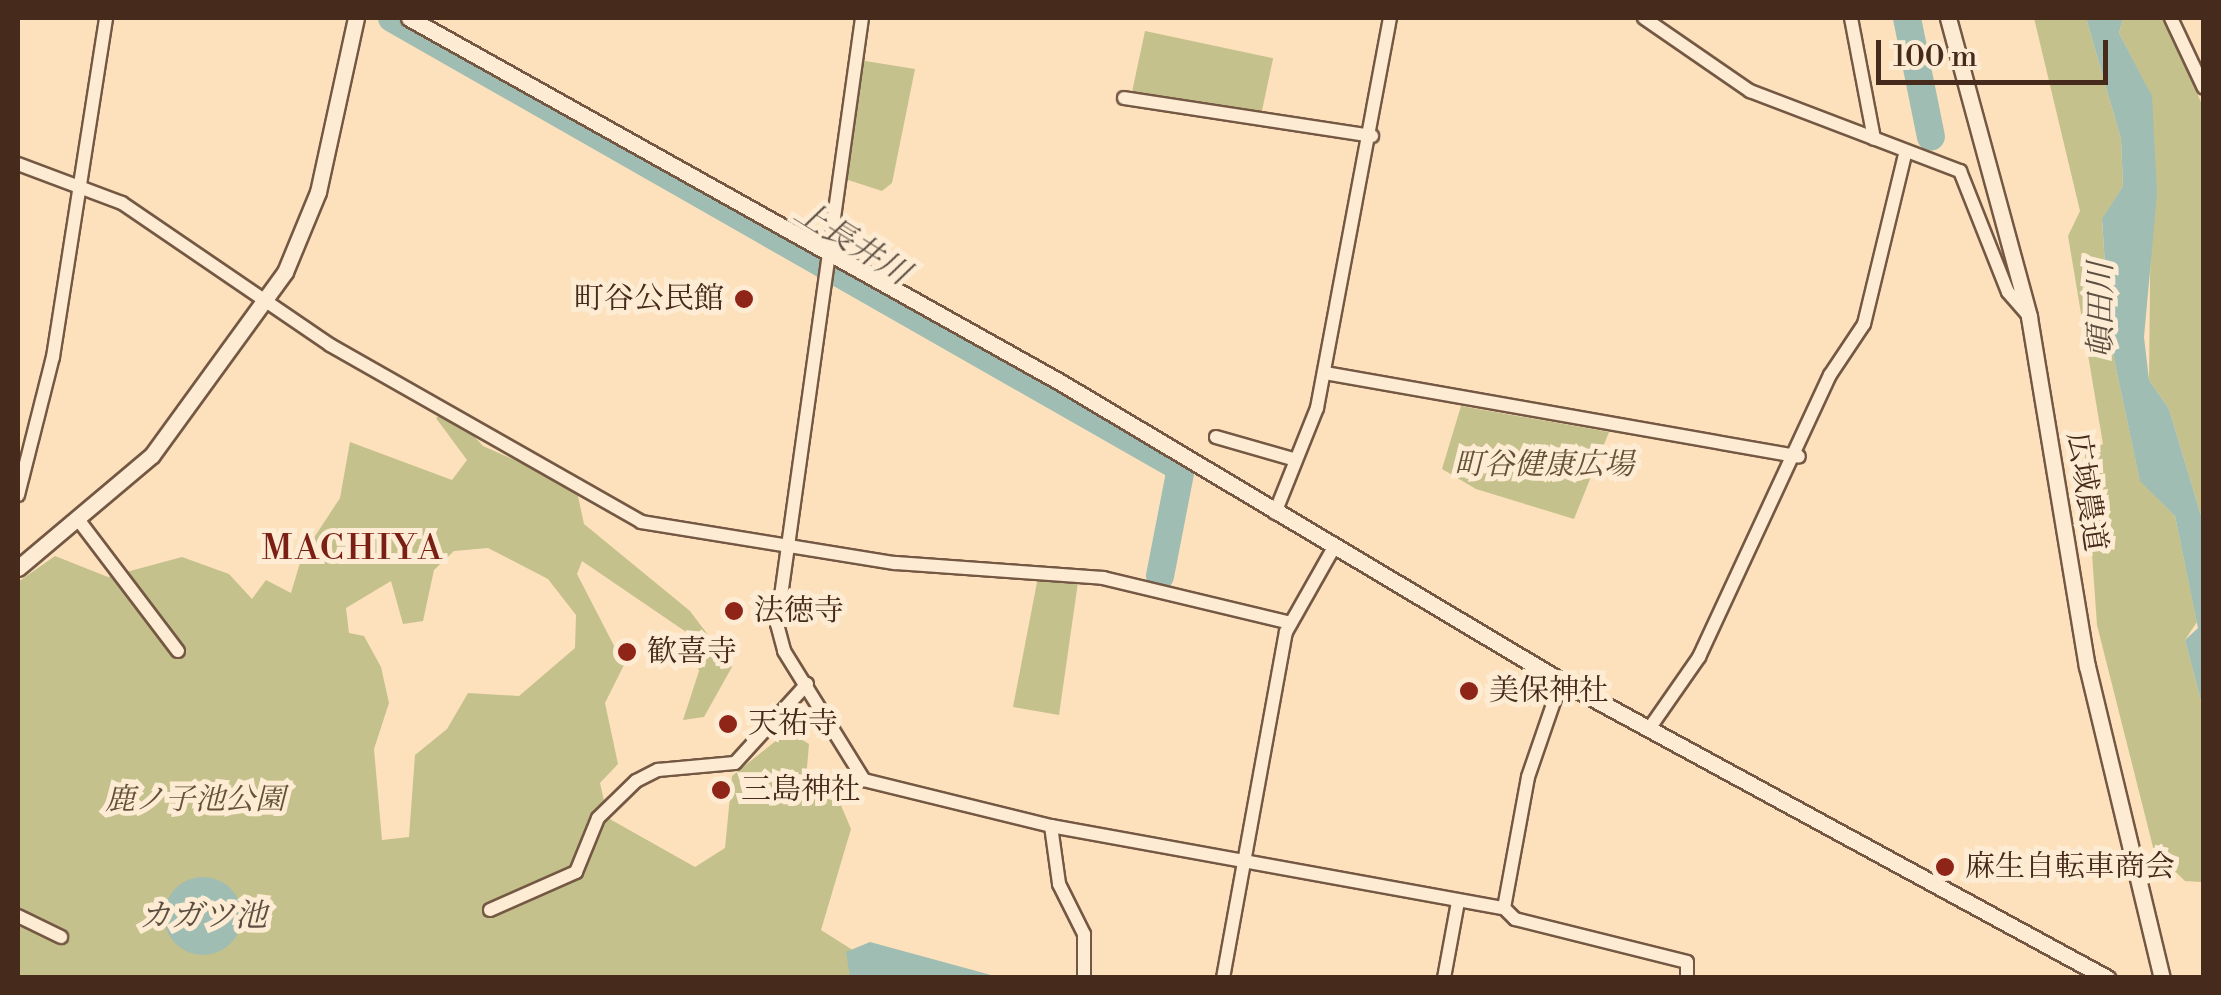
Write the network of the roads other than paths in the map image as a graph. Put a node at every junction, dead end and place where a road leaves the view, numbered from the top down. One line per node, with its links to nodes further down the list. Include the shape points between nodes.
1 (106, 18): 16 (street)
2 (356, 18): 18 (street, via 318,192)
3 (408, 18): 17 (street)
4 (862, 18): 17 (street)
5 (1390, 18): 12 (street)
6 (1644, 18): 13 (street, via 1750,92)
7 (1852, 18): 13 (street)
8 (1948, 18): 19 (street, 広域農道)
9 (2170, 18): 10 (street)
10 (2204, 88)
11 (1124, 98): 12 (street)
12 (1372, 136): 20 (street)
13 (1874, 138): 14 (street)
14 (1906, 152): 19 (street, via 1960,171 2008,292); 22 (street, via 1864,324 1830,375)
15 (18, 164): 16 (street)
16 (80, 192): 18 (street, via 122,203); 24 (street, via 53,358)
17 (828, 253): 25 (street); 27 (street)
18 (268, 298): 26 (street, via 152,455); 27 (street, via 330,346 641,522)
19 (2029, 317): 47 (street, 広域農道, via 2087,666)
20 (1325, 373): 22 (street); 23 (street)
21 (1216, 437): 23 (street)
22 (1799, 457): 34 (street, via 1698,658)
23 (1296, 460): 25 (street)
24 (18, 495)
25 (1275, 513): 28 (street)
26 (80, 522): 29 (street); 31 (street)
27 (791, 544): 30 (street, via 894,563 1103,578); 33 (street, via 778,624)
28 (1334, 547): 30 (street); 32 (street)
29 (20, 560)
30 (1291, 623): 36 (street)
31 (178, 651)
32 (1562, 681): 34 (street); 38 (street, via 1528,777)
33 (807, 684): 35 (street, via 864,780); 39 (street, via 735,763 658,770 636,781 598,818 576,872)
34 (1649, 729): 46 (street)
35 (1051, 826): 36 (street); 42 (street, via 1059,884 1084,934)
36 (1244, 859): 37 (street); 43 (street)
37 (1458, 902): 38 (street); 44 (street)
38 (1504, 908): 45 (street, via 1515,919 1687,962)
39 (490, 910)
40 (18, 916): 41 (street)
41 (61, 937)
42 (1084, 978)
43 (1223, 978)
44 (1444, 978)
45 (1687, 978)
46 (2107, 978)
47 (2162, 978)

